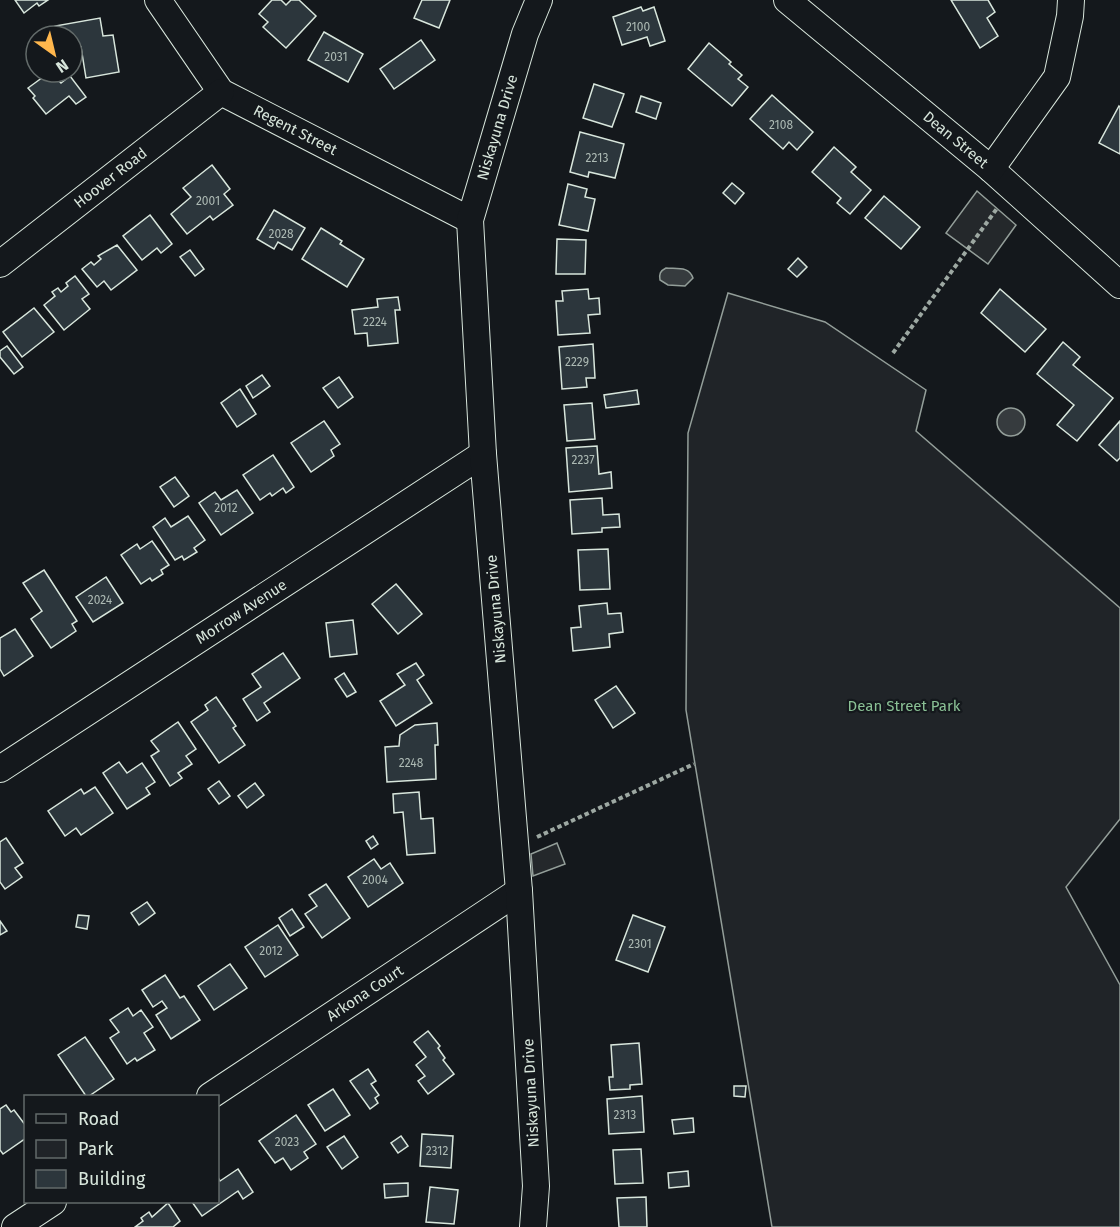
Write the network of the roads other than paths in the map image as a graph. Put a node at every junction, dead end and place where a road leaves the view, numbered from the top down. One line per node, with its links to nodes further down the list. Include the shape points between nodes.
1 (158, 0): 5 (street, Regent Street)
2 (539, 0): 7 (street, Niskayuna Drive, via 525,34)
3 (787, 0): 6 (street, Dean Street)
4 (1071, 0): 6 (street, via 1057,77)
5 (221, 92): 7 (street, Regent Street); 8 (street, Hoover Road)
6 (991, 169): 9 (street, Dean Street)
7 (470, 220): 10 (street, Niskayuna Drive)
8 (0, 264)
9 (1120, 285)
10 (483, 454): 11 (street, Morrow Avenue); 12 (street, Niskayuna Drive)
11 (0, 769)
12 (519, 891): 13 (street, Arkona Court); 16 (street, Niskayuna Drive, via 536,1186)
13 (212, 1095)
14 (51, 1203): 15 (street)
15 (15, 1227)
16 (533, 1227)

